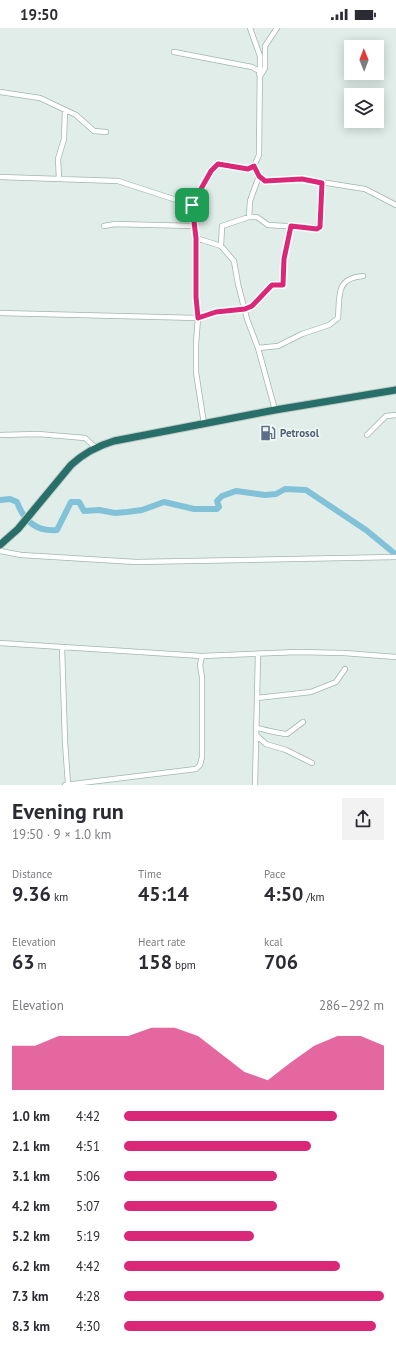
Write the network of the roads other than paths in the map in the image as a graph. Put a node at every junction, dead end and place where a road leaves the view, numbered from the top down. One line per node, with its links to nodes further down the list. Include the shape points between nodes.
1 (250, 28): 4 (street, via 260,56)
2 (277, 28): 4 (street, via 265,46 265,68)
3 (174, 52): 4 (street, via 252,67 259,71)
4 (261, 77): 8 (street, via 259,155)
5 (0, 92): 6 (street, via 40,98)
6 (65, 110): 7 (street, via 76,115 94,131); 11 (street, via 64,139 58,159)
7 (106, 132)
8 (254, 166): 9 (street); 13 (street, via 248,169 218,164 211,171)
9 (259, 176): 12 (street, via 265,181 302,179); 15 (street, via 250,201)
10 (0, 177): 11 (street)
11 (59, 179): 13 (street, via 118,181)
12 (322, 183): 14 (street, via 365,189); 18 (street, via 319,228)
13 (192, 205): 17 (street)
14 (396, 205)
15 (249, 217): 18 (street, via 257,217 268,225); 20 (street, via 222,226)
16 (104, 226): 17 (street)
17 (194, 226): 19 (street)
18 (291, 226): 22 (street, via 284,259 283,285 272,285 252,306)
19 (196, 238): 20 (street); 24 (street)
20 (221, 246): 22 (street, via 234,261)
21 (363, 276): 25 (street, via 348,278 343,282 340,289 338,318 329,325 278,346)
22 (245, 309): 24 (street, via 216,312); 25 (street)
23 (0, 313): 24 (street)
24 (198, 318): 31 (street, via 196,372)
25 (258, 348): 29 (street)
26 (396, 386): 28 (highway)
27 (396, 390): 28 (highway)
28 (366, 394): 29 (highway)
29 (275, 410): 31 (highway)
30 (396, 415): 32 (street, via 386,416)
31 (204, 424): 34 (highway, via 114,441)
32 (367, 434)
33 (0, 435): 34 (street, via 38,434 85,438)
34 (96, 447): 35 (highway, via 71,465 18,529)
35 (0, 545)
36 (0, 551): 37 (street, via 21,556 136,562)
37 (396, 556)
38 (0, 643): 39 (street)
39 (62, 648): 41 (street); 49 (street)
40 (258, 654): 41 (street); 42 (street, via 344,652); 44 (street)
41 (202, 656): 49 (street, via 202,757 196,769)
42 (396, 657)
43 (345, 669): 44 (street, via 336,682 311,692)
44 (257, 698): 46 (street)
45 (303, 722): 46 (street, via 286,734 272,730 263,731)
46 (256, 727): 47 (street)
47 (256, 735): 48 (street, via 266,744 286,750); 51 (street)
48 (312, 763)
49 (68, 784): 50 (street)
50 (65, 785)
51 (255, 785)

